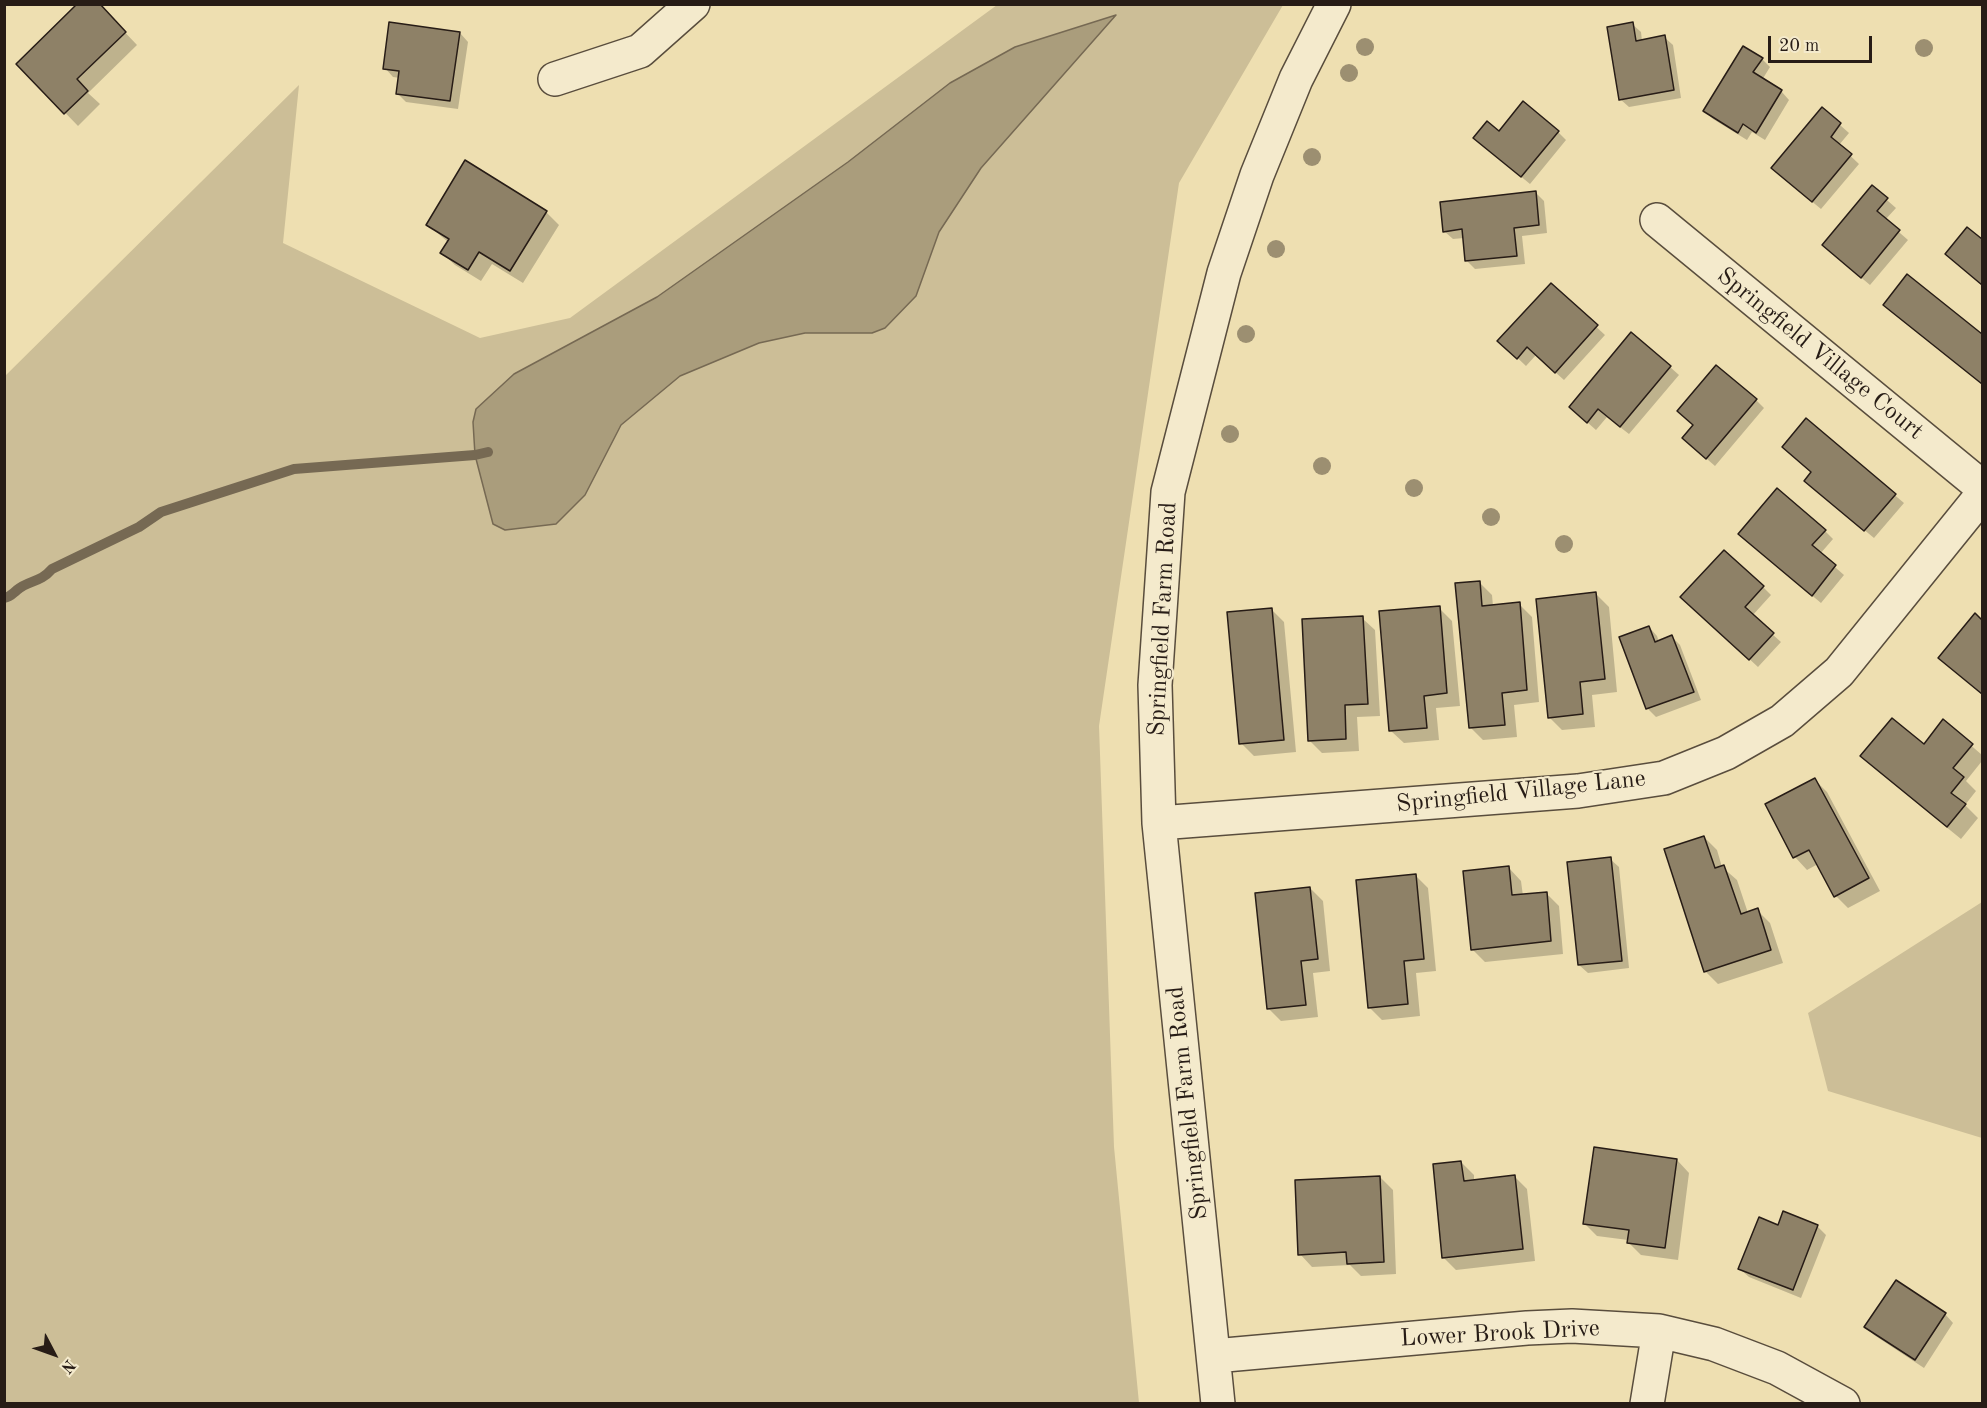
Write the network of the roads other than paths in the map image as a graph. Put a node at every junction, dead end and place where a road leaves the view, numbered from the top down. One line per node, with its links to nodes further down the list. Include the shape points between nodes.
1 (693, 4): 3 (street, via 640,51)
2 (1334, 4): 7 (street, Springfield Farm Road, via 1296,79 1257,175 1224,273 1168,492 1155,685)
3 (555, 79)
4 (1657, 220): 5 (street, Springfield Village Court)
5 (1983, 487)
6 (1983, 495): 7 (street, Springfield Village Lane, via 1839,672 1782,721 1726,753 1664,777 1578,791)
7 (1159, 823): 9 (street, Springfield Farm Road)
8 (1659, 1331): 9 (street, Lower Brook Drive, via 1572,1326 1527,1328); 11 (street); 12 (street, Lower Brook Drive, via 1714,1344 1777,1368)
9 (1214, 1356): 10 (street, Springfield Farm Road)
10 (1218, 1404)
11 (1647, 1404)
12 (1843, 1404)

